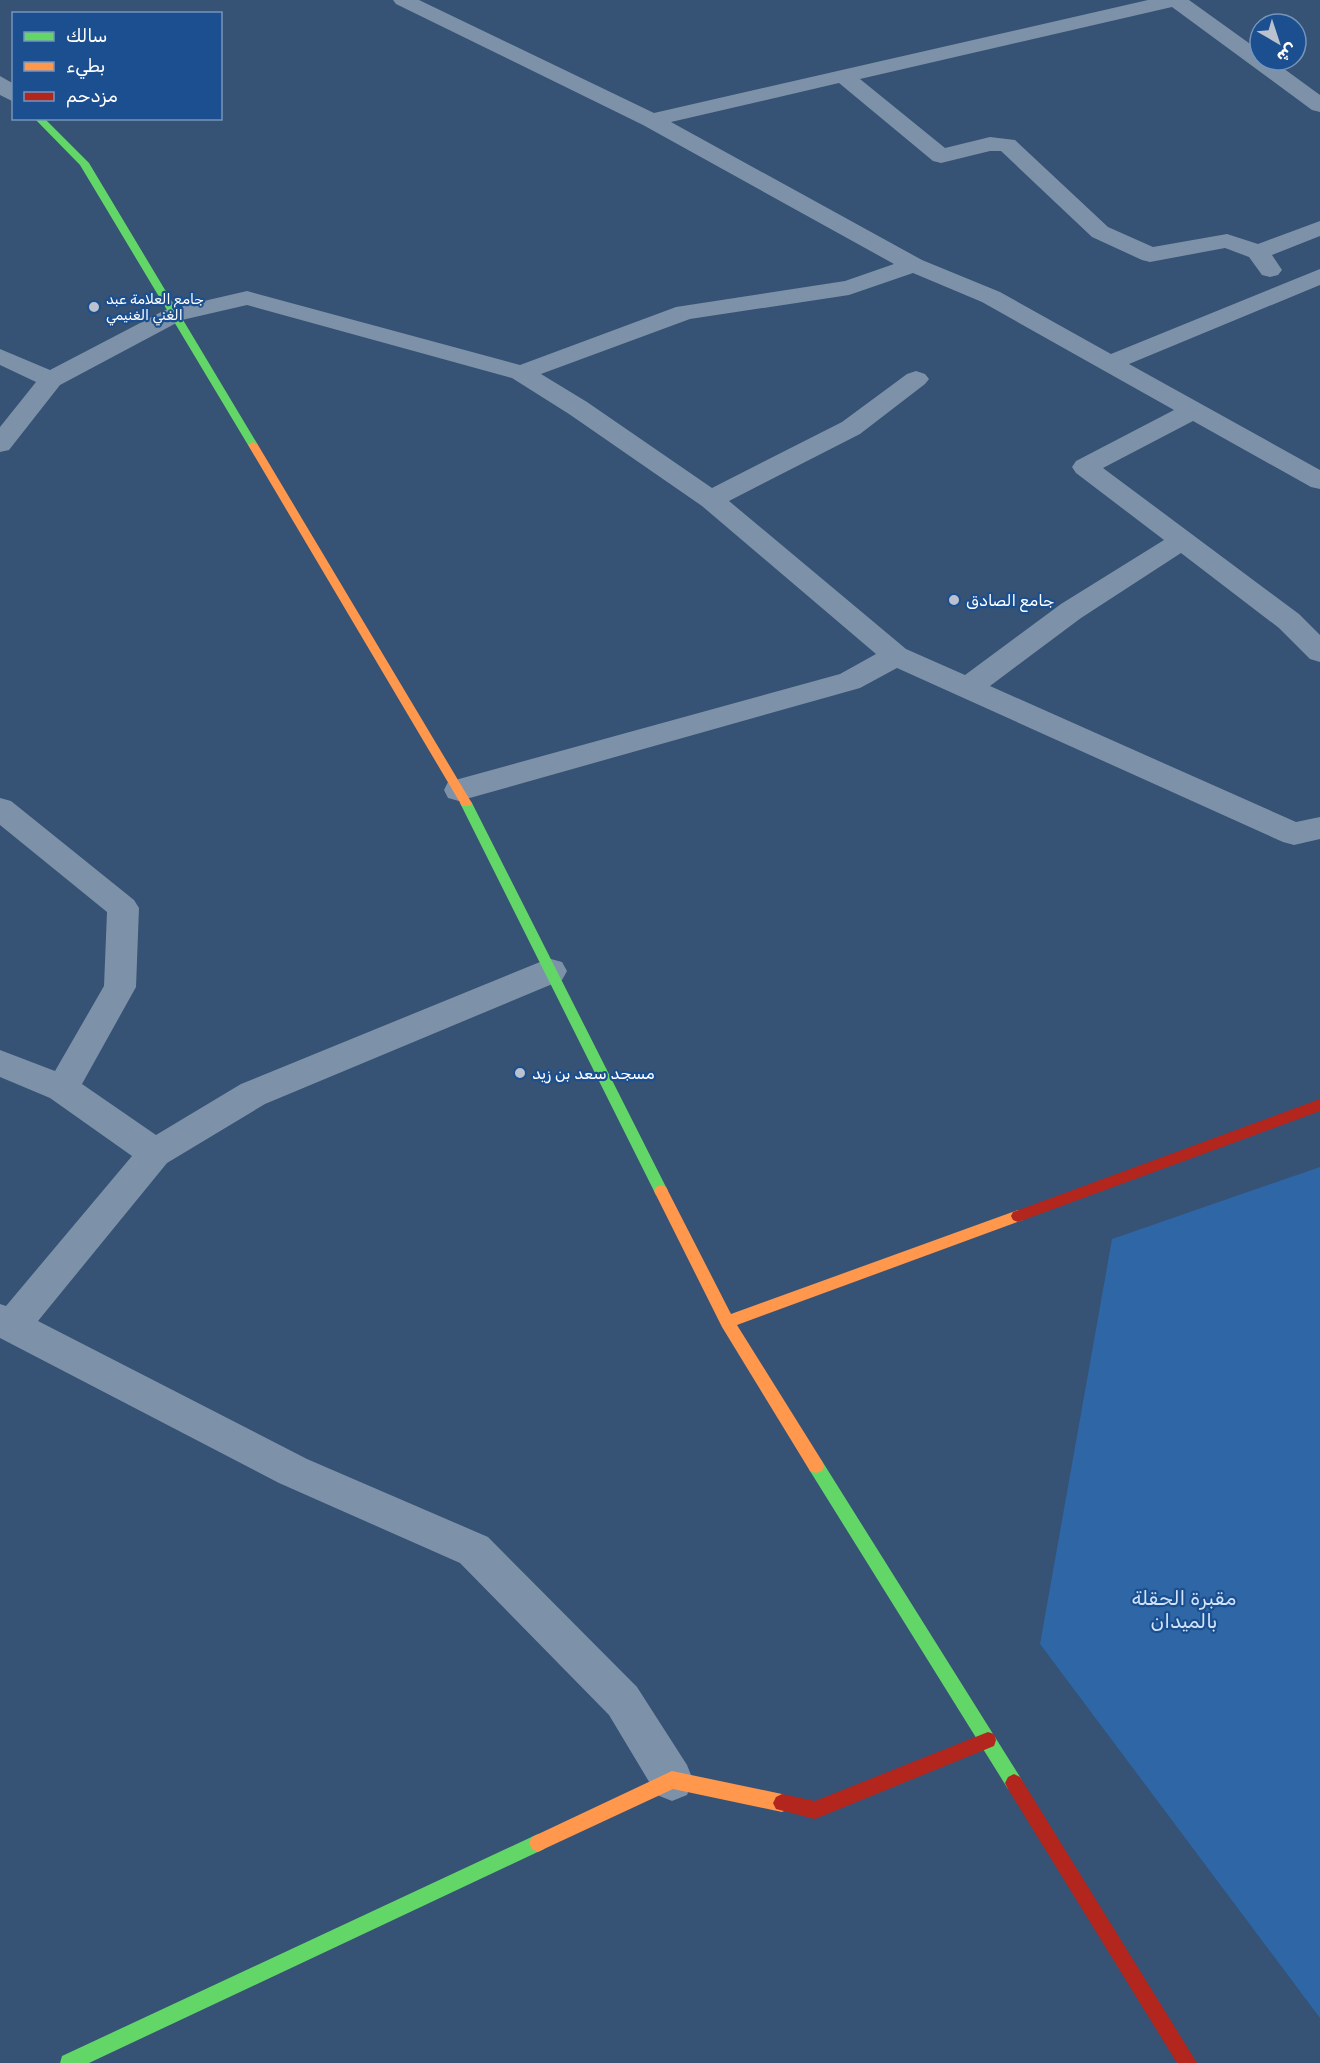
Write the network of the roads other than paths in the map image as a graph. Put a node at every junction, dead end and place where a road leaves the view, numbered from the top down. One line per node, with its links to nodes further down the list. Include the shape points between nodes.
1 (403, 0): 8 (street)
2 (1176, 0): 3 (street); 6 (street)
3 (843, 76): 8 (street); 10 (street, via 941,156 990,144 1007,146 1100,232 1150,255 1227,241)
4 (0, 83): 5 (street)
5 (12, 94)
6 (1320, 105)
7 (40, 120): 14 (street, via 84,163)
8 (651, 120): 11 (street)
9 (1320, 228): 10 (street)
10 (1258, 252): 13 (street)
11 (914, 265): 16 (street, via 991,297); 17 (street, via 849,288 685,312)
12 (1320, 276): 13 (street)
13 (1284, 291): 16 (street)
14 (174, 315): 17 (street, via 246,298); 19 (street); 28 (street)
15 (0, 356): 19 (street)
16 (1110, 363): 20 (street)
17 (521, 373): 23 (street)
18 (916, 379): 23 (street, via 851,428)
19 (51, 380): 21 (street)
20 (1194, 410): 22 (street); 24 (street, via 1085,467)
21 (0, 444)
22 (1320, 481)
23 (711, 500): 26 (street)
24 (1183, 540): 25 (street, via 1289,621); 27 (street, via 1071,611)
25 (1320, 652)
26 (896, 656): 27 (street); 28 (street, via 850,681)
27 (968, 688): 30 (street, via 1294,834)
28 (459, 790): 31 (street)
29 (0, 809): 33 (street, via 123,908 120,987)
30 (1320, 828)
31 (551, 971): 35 (street, via 253,1094); 36 (street)
32 (0, 1063): 33 (street)
33 (62, 1088): 35 (street)
34 (1320, 1105): 36 (street)
35 (155, 1154): 37 (street)
36 (727, 1322): 38 (street)
37 (6, 1323): 39 (street, via 293,1471 474,1550 623,1701)
38 (987, 1740): 39 (street, via 815,1810); 41 (street)
39 (672, 1780): 40 (street)
40 (69, 2063)
41 (1188, 2063)

